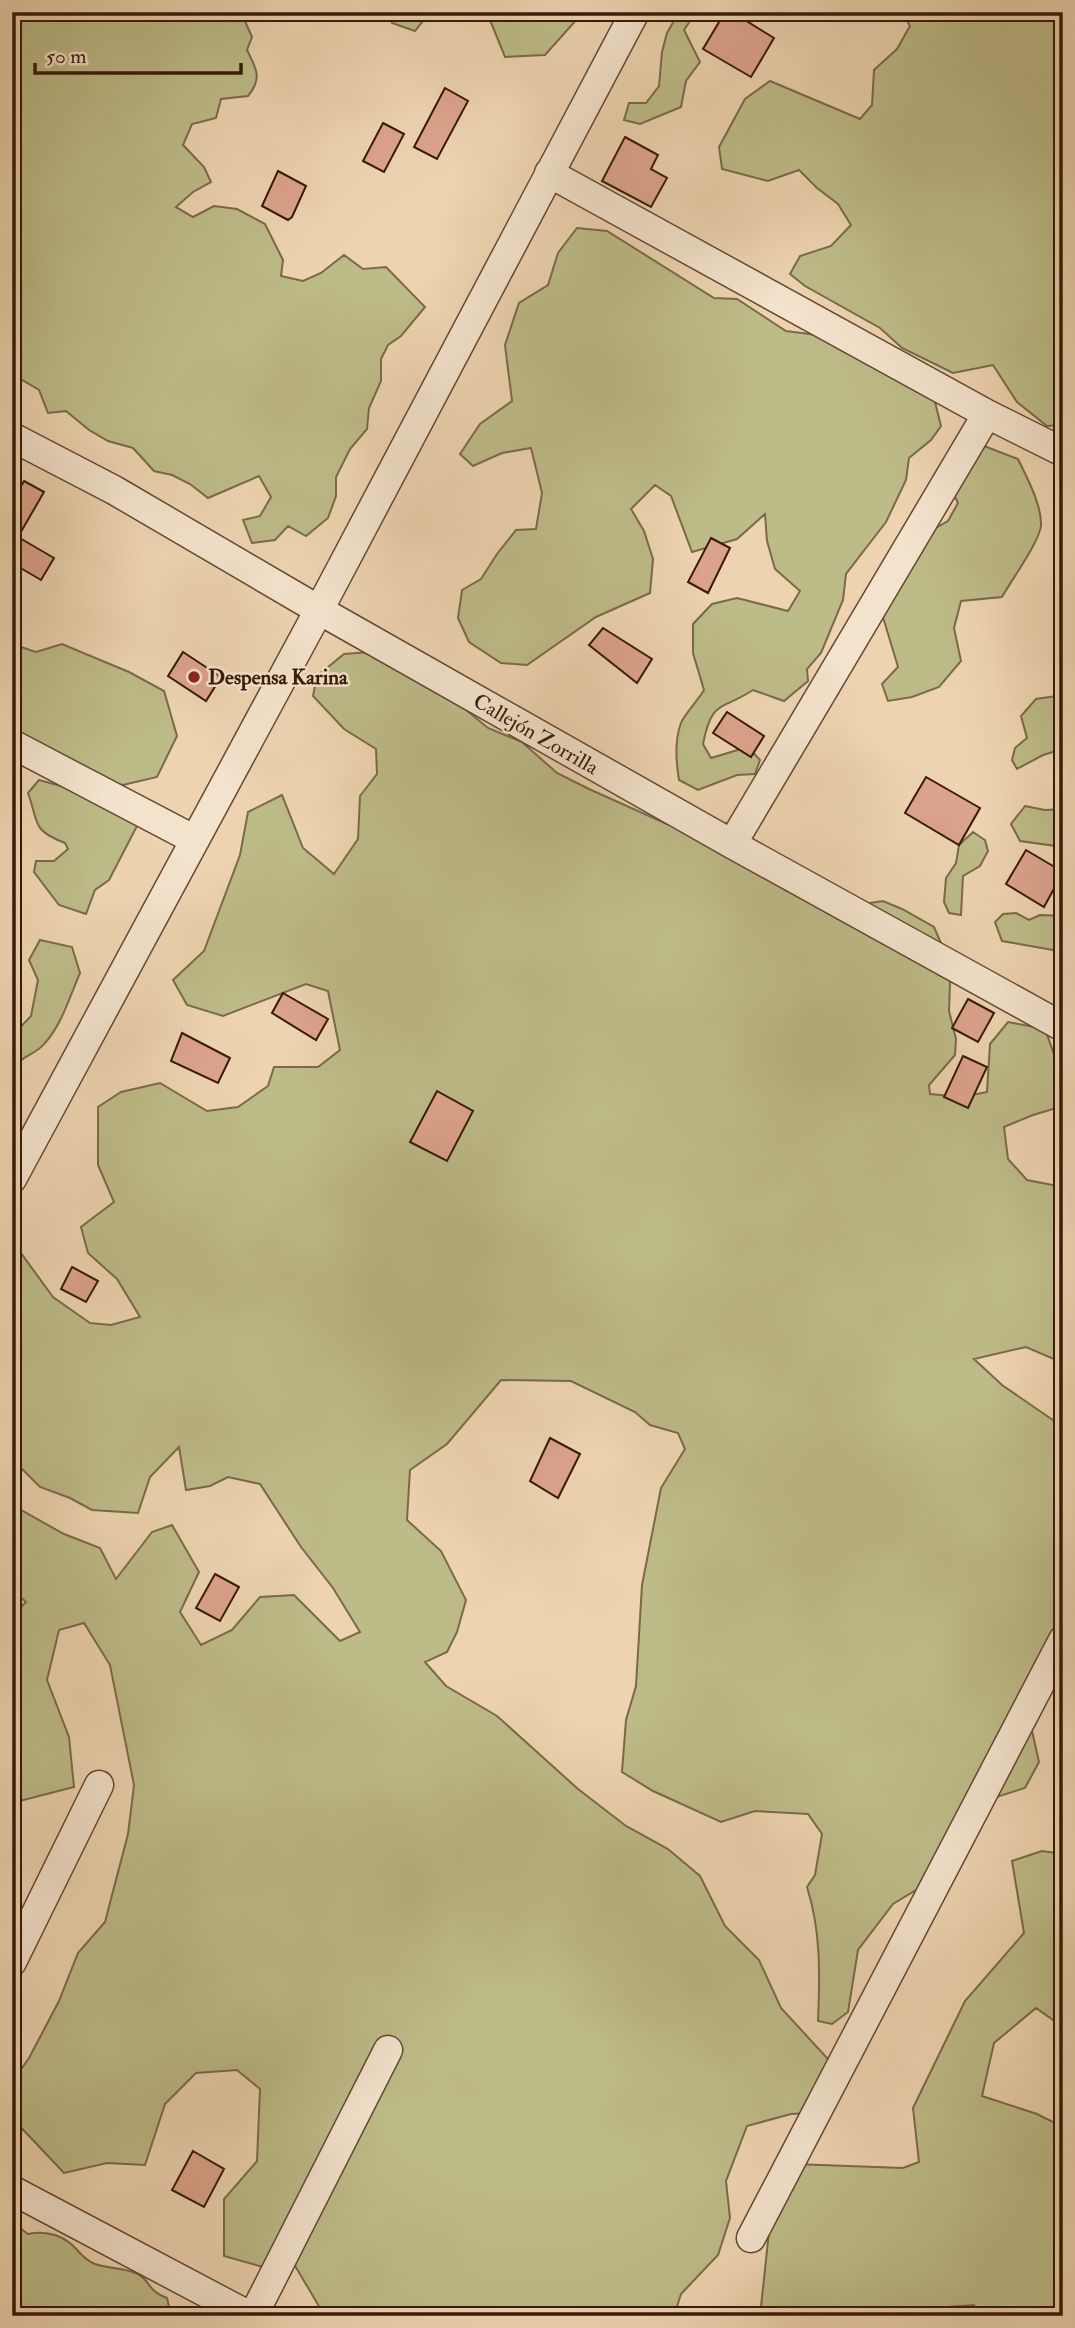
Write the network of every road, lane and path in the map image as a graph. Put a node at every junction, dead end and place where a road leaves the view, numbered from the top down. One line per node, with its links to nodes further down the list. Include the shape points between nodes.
1 (635, 12): 2 (street)
2 (549, 173): 3 (street); 6 (street)
3 (987, 414): 5 (street); 9 (street)
4 (12, 437): 6 (street, Callejón Zorrilla, via 114,490)
5 (1063, 452)
6 (318, 610): 8 (street); 9 (street, Callejón Zorrilla)
7 (12, 744): 8 (street)
8 (195, 840): 11 (street)
9 (732, 844): 10 (street, Callejón Zorrilla)
10 (1063, 1027)
11 (12, 1179)
12 (1063, 1640): 17 (street)
13 (99, 1785): 14 (street)
14 (12, 1962)
15 (388, 2050): 18 (street)
16 (12, 2190): 18 (street)
17 (751, 2238)
18 (251, 2316)

